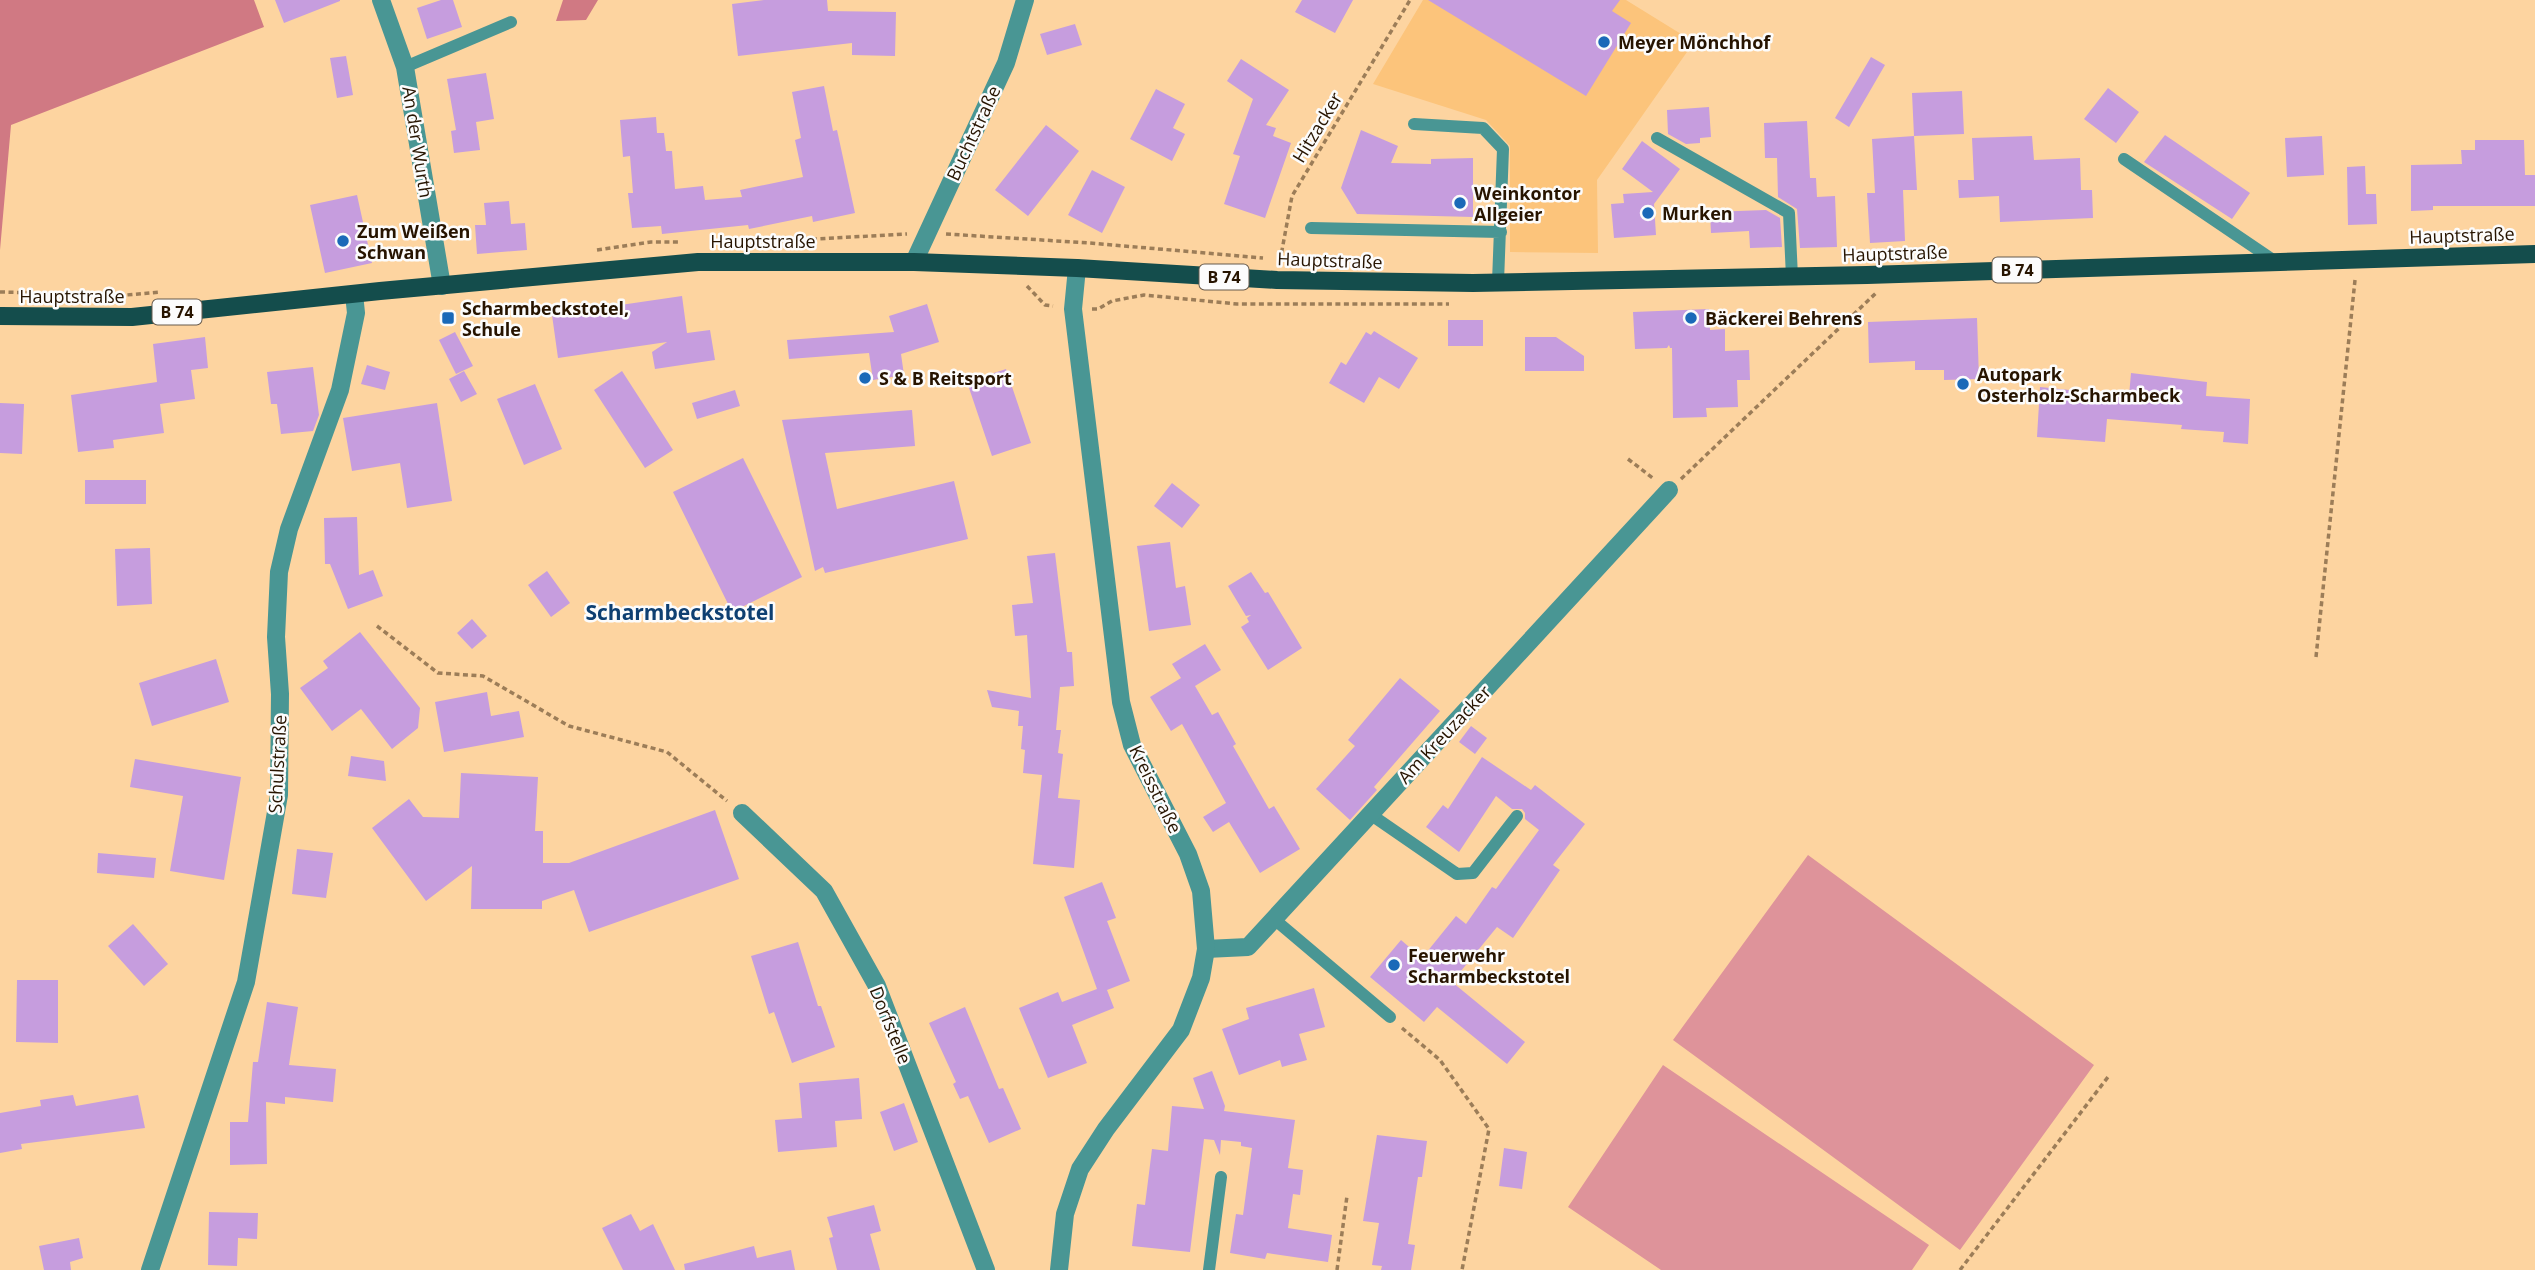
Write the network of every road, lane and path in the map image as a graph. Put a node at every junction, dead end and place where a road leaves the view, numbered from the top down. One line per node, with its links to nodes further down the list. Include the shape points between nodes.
1 (381, 0): 5 (street, An der Wurth)
2 (1025, 0): 11 (street, Buchtstraße, via 1006,63)
3 (1410, 0): 20 (path, Hitzacker, via 1292,196)
4 (511, 22): 5 (lane)
5 (405, 68): 23 (street, An der Wurth)
6 (1414, 124): 10 (lane, via 1483,128 1503,149)
7 (1657, 138): 19 (lane, via 1789,213)
8 (2124, 159): 16 (lane)
9 (1311, 228): 10 (lane)
10 (1501, 232): 21 (lane)
11 (927, 233): 12 (path); 15 (street, Buchtstraße)
12 (1028, 239)
13 (2535, 254): 14 (main road, Hauptstraße / B 74)
14 (2355, 259): 16 (main road, Hauptstraße / B 74); 30 (path)
15 (914, 262): 17 (main road, Hauptstraße / B 74); 23 (main road, Hauptstraße / B 74, via 698,262)
16 (2276, 262): 18 (main road, Hauptstraße / B 74)
17 (1077, 268): 20 (main road, Hauptstraße / B 74); 25 (street, Kreisstraße)
18 (1895, 274): 19 (main road, Hauptstraße / B 74); 28 (path)
19 (1792, 277): 21 (main road, Hauptstraße / B 74)
20 (1277, 280): 21 (main road, Hauptstraße / B 74)
21 (1498, 282)
22 (1025, 283): 25 (path, via 1045,305)
23 (442, 286): 24 (main road, Hauptstraße / B 74)
24 (354, 294): 26 (main road, Hauptstraße / B 74, via 132,317); 40 (street, Schulstraße, via 356,313 340,390 289,529 279,572 279,795 246,982)
25 (1073, 309): 35 (street, Kreisstraße, via 1121,702 1132,745 1188,854 1201,891)
26 (0, 316)
27 (1628, 459): 28 (path)
28 (1669, 490): 32 (street, Am Kreuzacker)
29 (377, 626): 31 (path, via 438,673 483,676 569,726 667,752)
30 (2316, 657)
31 (741, 813): 41 (street, Dorfstelle, via 824,891 877,986)
32 (1370, 814): 33 (lane, via 1464,875 1474,873); 34 (street, Am Kreuzacker)
33 (1517, 816)
34 (1274, 919): 35 (street, Am Kreuzacker, via 1248,947); 36 (lane)
35 (1206, 949): 42 (street, Kreisstraße, via 1201,978 1181,1030 1080,1169 1065,1214)
36 (1390, 1017): 45 (path, via 1440,1060 1489,1129)
37 (2108, 1077): 46 (path)
38 (1222, 1177): 43 (lane)
39 (1347, 1196): 44 (path)
40 (150, 1270)
41 (986, 1270)
42 (1059, 1270)
43 (1209, 1270)
44 (1337, 1270)
45 (1462, 1270)
46 (1960, 1270)

